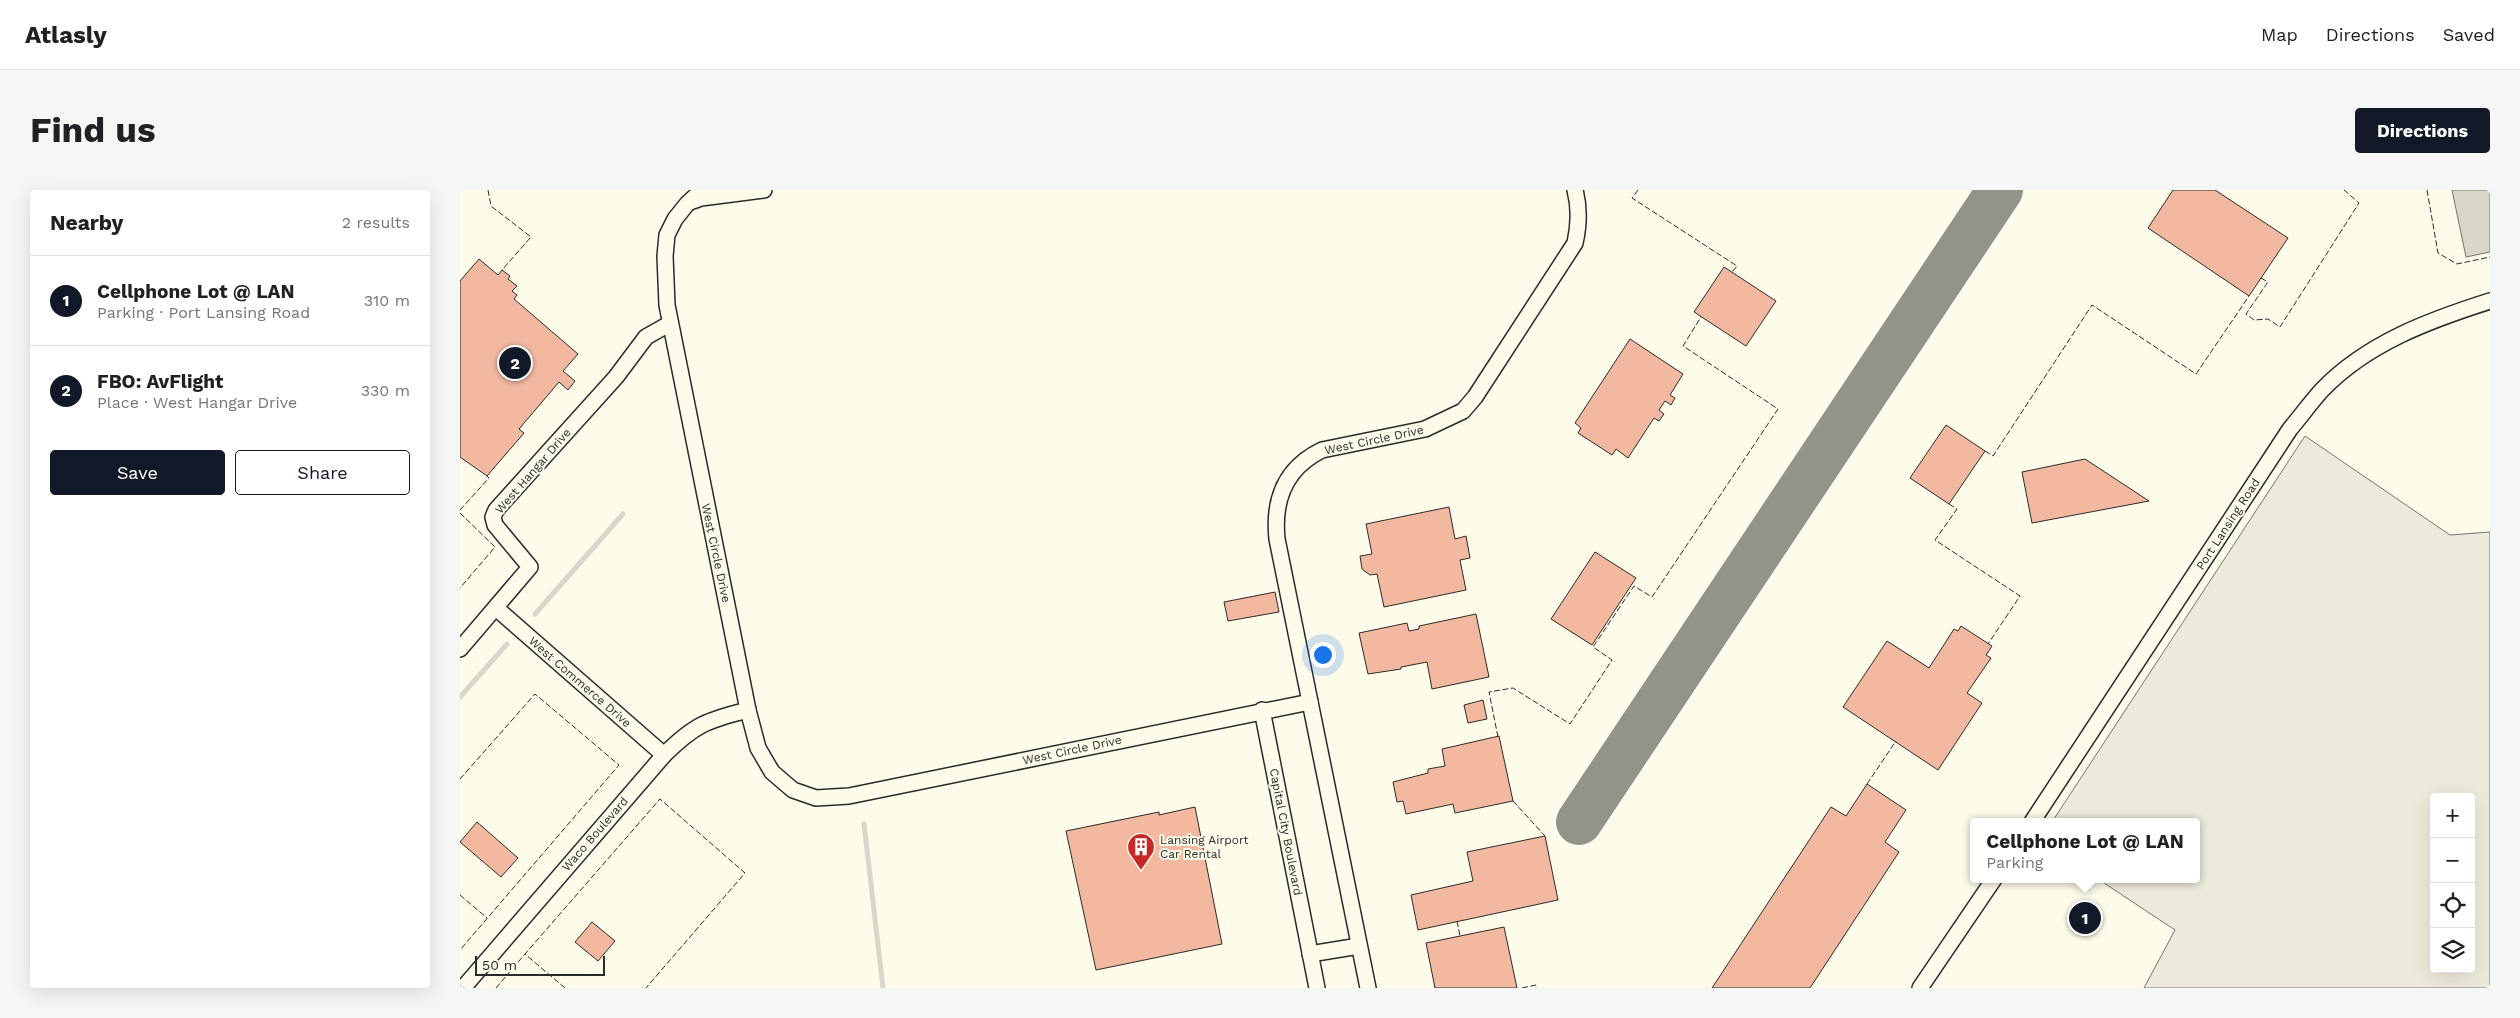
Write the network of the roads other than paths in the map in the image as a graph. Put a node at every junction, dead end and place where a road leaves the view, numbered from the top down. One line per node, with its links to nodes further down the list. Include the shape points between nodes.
1 (702, 190): 4 (street, West Circle Drive)
2 (764, 190): 4 (street, via 701,198)
3 (1575, 190): 9 (street, West Circle Drive, via 1579,204 1576,243 1463,411 1426,429 1322,450 1308,457 1284,484 1275,521 1277,539)
4 (686, 204): 6 (street, West Circle Drive, via 668,235 665,256)
5 (2490, 301): 13 (street, Port Lansing Road, via 2441,316 2394,337 2354,363 2322,390 2290,429)
6 (669, 324): 7 (street, West Hangar Drive, via 646,336 616,377 496,510 493,517 495,525 530,567); 10 (street, West Circle Drive)
7 (496, 608): 8 (street, West Hangar Drive); 12 (street, West Commerce Drive)
8 (460, 650)
9 (1310, 702): 11 (street, West Circle Drive); 15 (street)
10 (748, 710): 11 (street, West Circle Drive, via 758,748 772,772 793,790 816,798 849,796); 12 (street, Waco Boulevard, via 715,718 687,732)
11 (1262, 710): 16 (street, Capital City Boulevard)
12 (664, 755): 17 (street, Waco Boulevard)
13 (2035, 818)
14 (1991, 883): 20 (street)
15 (1359, 946): 16 (street); 19 (street)
16 (1310, 954): 18 (street, Capital City Boulevard)
17 (463, 988)
18 (1317, 988)
19 (1368, 988)
20 (1920, 988)

